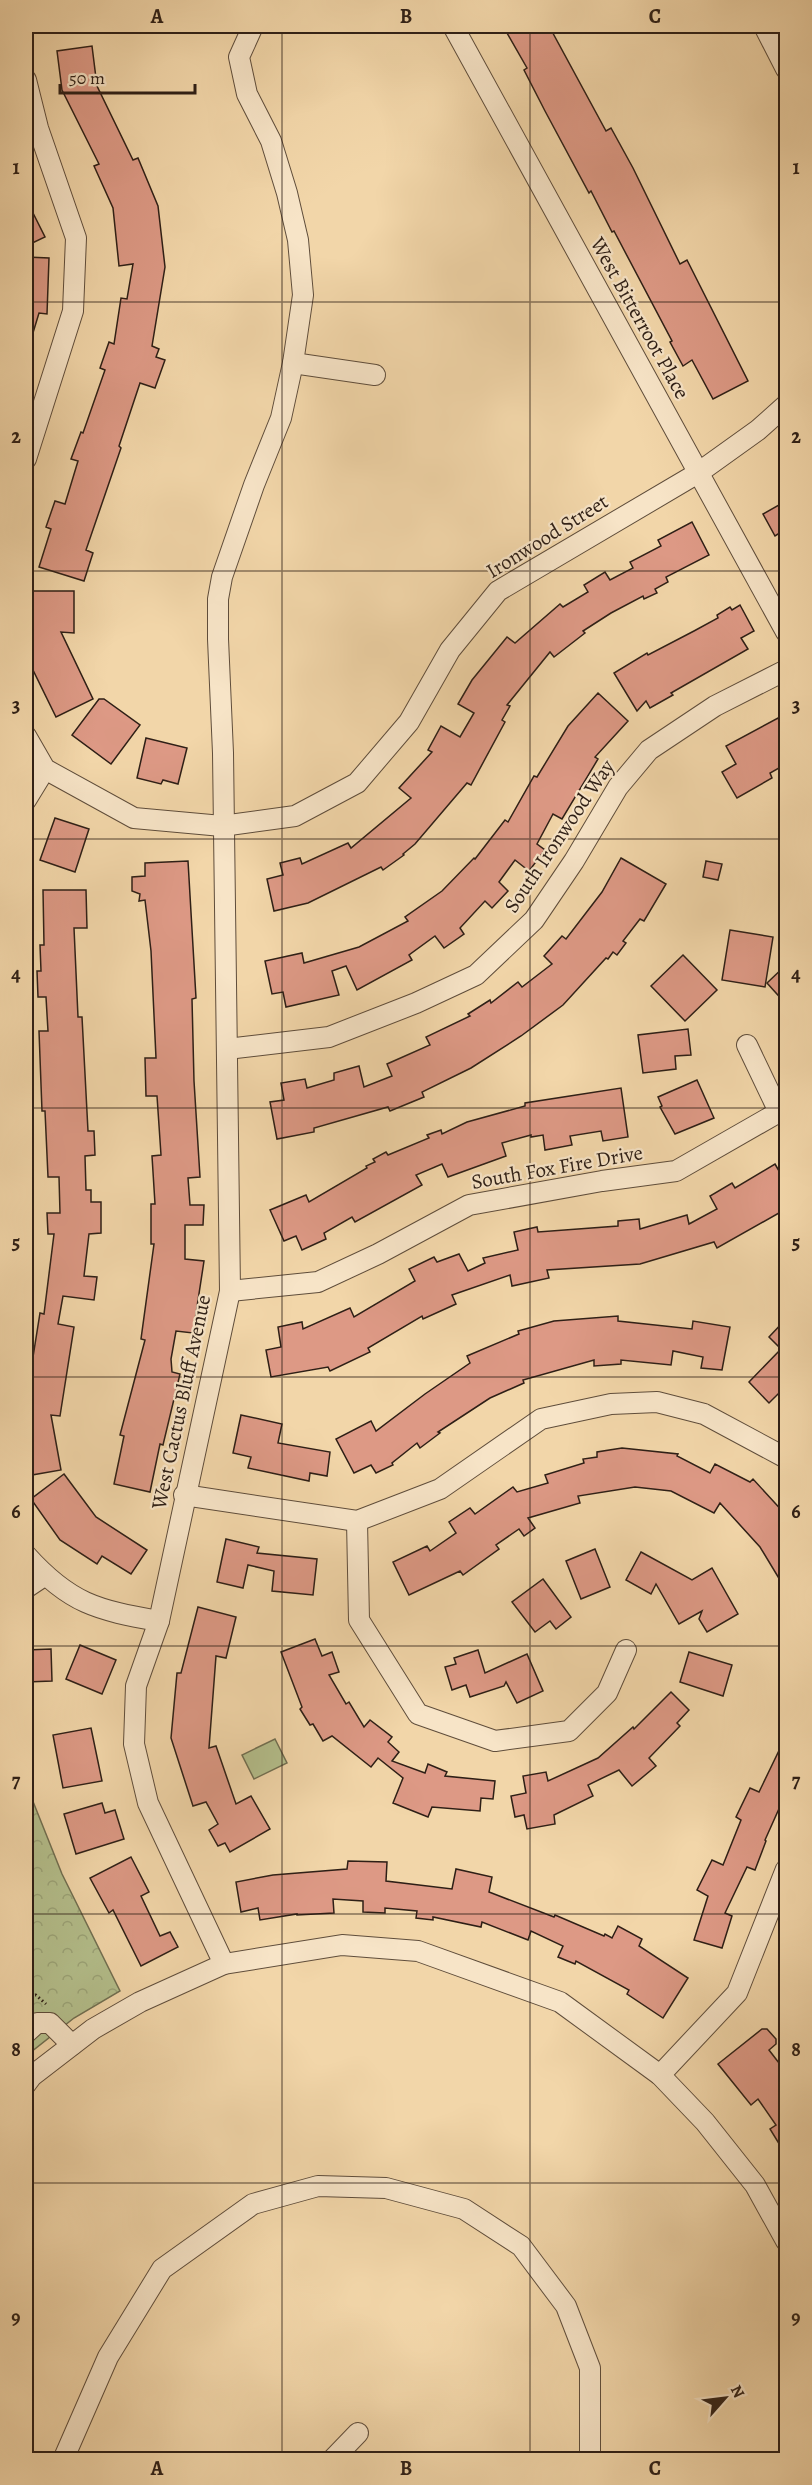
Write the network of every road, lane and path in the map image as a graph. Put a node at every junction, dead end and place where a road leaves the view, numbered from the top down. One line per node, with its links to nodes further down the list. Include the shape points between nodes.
1 (252, 26): 6 (street, West Cactus Bluff Avenue, via 238,57 247,94 271,141 298,240 303,296)
2 (453, 26): 10 (street, West Bitterroot Place)
3 (764, 26): 4 (street)
4 (786, 69)
5 (26, 80): 9 (street, via 38,128 76,238 73,311)
6 (293, 363): 7 (street); 16 (street, West Cactus Bluff Avenue, via 281,418 234,541 218,599)
7 (375, 375)
8 (786, 405): 10 (street, Ironwood Street)
9 (26, 459)
10 (698, 473): 11 (street, West Bitterroot Place); 16 (street, Ironwood Street, via 498,591 450,650 409,722 357,783 295,816)
11 (786, 632)
12 (786, 670): 18 (street, South Ironwood Way, via 716,706 649,750 618,787 534,920 476,975 416,1004 329,1037)
13 (26, 736): 14 (street)
14 (45, 769): 15 (street); 16 (street, Ironwood Street, via 134,818)
15 (26, 800)
16 (222, 826): 18 (street, West Cactus Bluff Avenue)
17 (747, 1045): 19 (street)
18 (227, 1049): 20 (street, West Cactus Bluff Avenue)
19 (783, 1112): 20 (street, South Fox Fire Drive, via 676,1171 469,1206 318,1282)
20 (230, 1291): 22 (street, West Cactus Bluff Avenue)
21 (786, 1458): 23 (street, via 704,1414 657,1402 611,1404 541,1419 440,1489)
22 (184, 1495): 23 (street); 27 (street, West Cactus Bluff Avenue)
23 (357, 1521): 28 (street, via 359,1620 418,1714 495,1741 569,1731 608,1693)
24 (26, 1555): 25 (street)
25 (44, 1576): 26 (street); 27 (street, via 79,1601 108,1612)
26 (26, 1588)
27 (159, 1621): 30 (street, West Cactus Bluff Avenue, via 136,1686 134,1744 148,1803)
28 (626, 1650)
29 (786, 1869): 33 (street, via 737,1993)
30 (224, 1964): 32 (street, via 140,2002); 33 (street, via 342,1945 418,1951 560,2002)
31 (26, 2033): 32 (street, via 37,2023 50,2023)
32 (72, 2045): 34 (street)
33 (660, 2075): 35 (street, via 705,2122 755,2184)
34 (26, 2084)
35 (786, 2241)
36 (358, 2433): 38 (street)
37 (63, 2460): 39 (street, via 108,2356 162,2269 253,2204 318,2186 386,2188 464,2209 521,2246 566,2306 590,2368)
38 (332, 2460)
39 (590, 2460)

